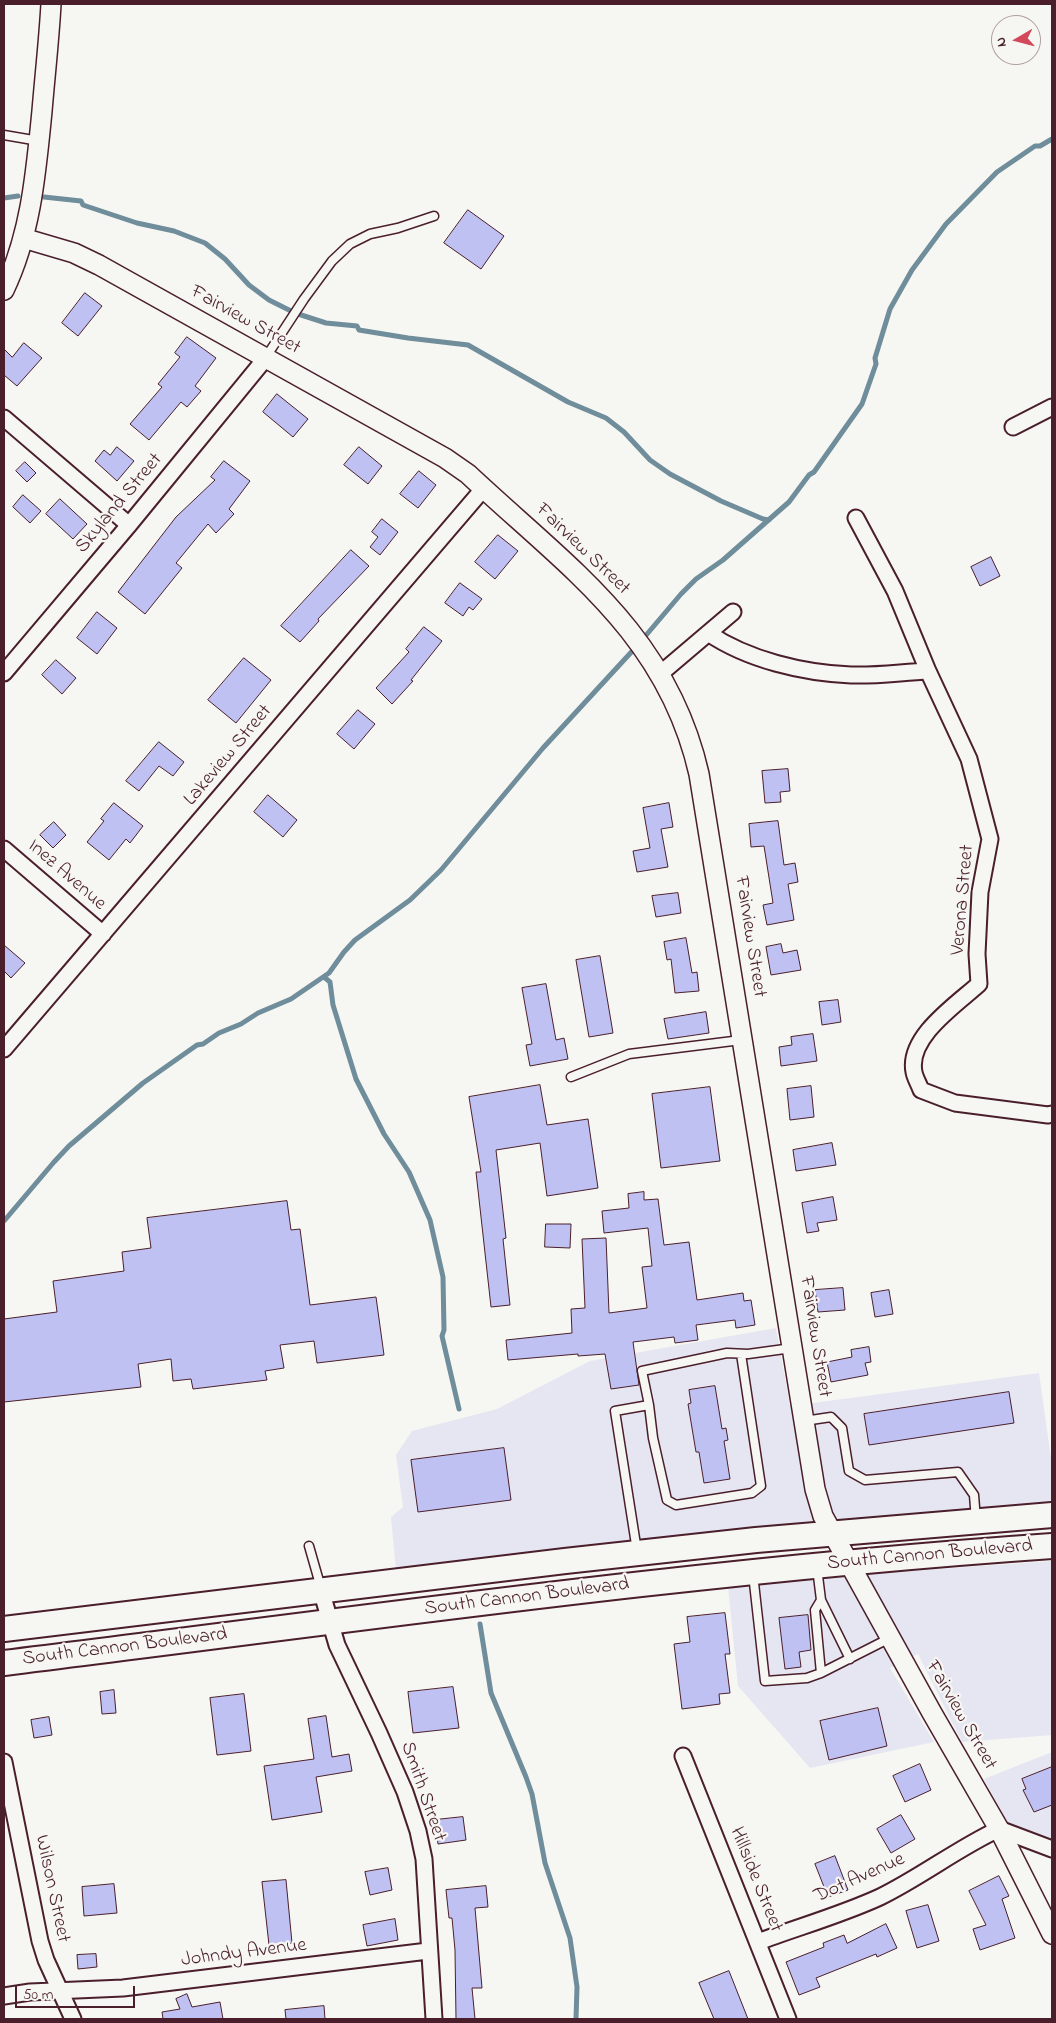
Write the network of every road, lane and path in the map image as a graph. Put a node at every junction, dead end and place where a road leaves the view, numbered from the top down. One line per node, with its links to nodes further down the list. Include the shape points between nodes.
1 (51, 4): 3 (street)
2 (4, 135): 3 (lane)
3 (39, 141): 5 (street, via 29,218)
4 (434, 216): 7 (lane, via 370,234 350,244 332,261)
5 (23, 238): 6 (street); 7 (street, Fairview Street, via 74,253 99,265)
6 (4, 290)
7 (265, 359): 11 (street, Fairview Street, via 445,458); 13 (street, Skyland Street)
8 (1052, 407): 10 (street)
9 (4, 418): 13 (street)
10 (1013, 427)
11 (484, 488): 18 (street, Fairview Street, via 588,583 617,614); 20 (street, Lakeview Street)
12 (856, 518): 16 (street, Verona Street, via 895,591)
13 (129, 525): 17 (street, Skyland Street)
14 (733, 612): 15 (street)
15 (708, 634): 16 (street, via 753,656 796,668 851,675); 18 (street)
16 (928, 671): 24 (street, Verona Street, via 969,759 990,839 980,892 979,984 929,1029 916,1049 913,1071 921,1090 956,1104)
17 (4, 673)
18 (660, 674): 21 (street, Fairview Street, via 686,729 698,768)
19 (4, 849): 20 (street, Inez Avenue)
20 (103, 934): 22 (street, Lakeview Street)
21 (743, 1040): 23 (lane, via 629,1054); 25 (street, Fairview Street)
22 (4, 1049)
23 (571, 1076)
24 (1052, 1114)
25 (793, 1348): 26 (lane); 28 (street, Fairview Street)
26 (741, 1354): 27 (lane, via 727,1353 642,1371); 27 (lane, via 761,1486 752,1493 676,1505 667,1500)
27 (649, 1405): 34 (lane, via 615,1411)
28 (804, 1421): 30 (lane, via 831,1417 842,1428 849,1471 865,1480 958,1472 974,1495); 31 (street, Fairview Street, via 816,1489 823,1516)
29 (1052, 1515): 30 (main road, South Cannon Boulevard)
30 (976, 1522): 31 (main road, South Cannon Boulevard)
31 (833, 1534): 34 (main road, South Cannon Boulevard); 35 (street, Fairview Street)
32 (308, 1546): 38 (lane)
33 (1052, 1546): 35 (main road, South Cannon Boulevard)
34 (638, 1553): 38 (main road, South Cannon Boulevard)
35 (848, 1562): 36 (main road, South Cannon Boulevard); 42 (street, Fairview Street)
36 (816, 1565): 37 (main road, South Cannon Boulevard); 39 (lane)
37 (753, 1572): 40 (main road, South Cannon Boulevard); 45 (lane, via 765,1682)
38 (321, 1590): 40 (street, Smith Street); 41 (main road, South Cannon Boulevard)
39 (821, 1600): 43 (lane); 45 (lane, via 815,1610)
40 (332, 1622): 44 (main road, South Cannon Boulevard); 52 (street, Smith Street, via 337,1645 387,1750 418,1830 424,1858)
41 (4, 1629)
42 (890, 1638): 43 (lane); 48 (street, Fairview Street)
43 (850, 1659): 45 (lane)
44 (4, 1663)
45 (822, 1674)
46 (683, 1756): 51 (street, Hillside Street)
47 (4, 1762): 53 (street, Wilson Street, via 40,1942)
48 (999, 1829): 49 (street); 50 (street, Fairview Street); 51 (street, Dot Avenue, via 879,1897)
49 (1052, 1848)
50 (1052, 1934)
51 (758, 1942): 57 (street, Hillside Street)
52 (428, 1951): 53 (street, Johndy Avenue, via 123,1988); 56 (street, Smith Street)
53 (60, 1992): 54 (street, Johndy Avenue); 55 (street, Wilson Street)
54 (4, 1996)
55 (73, 2019)
56 (434, 2019)
57 (788, 2019)

